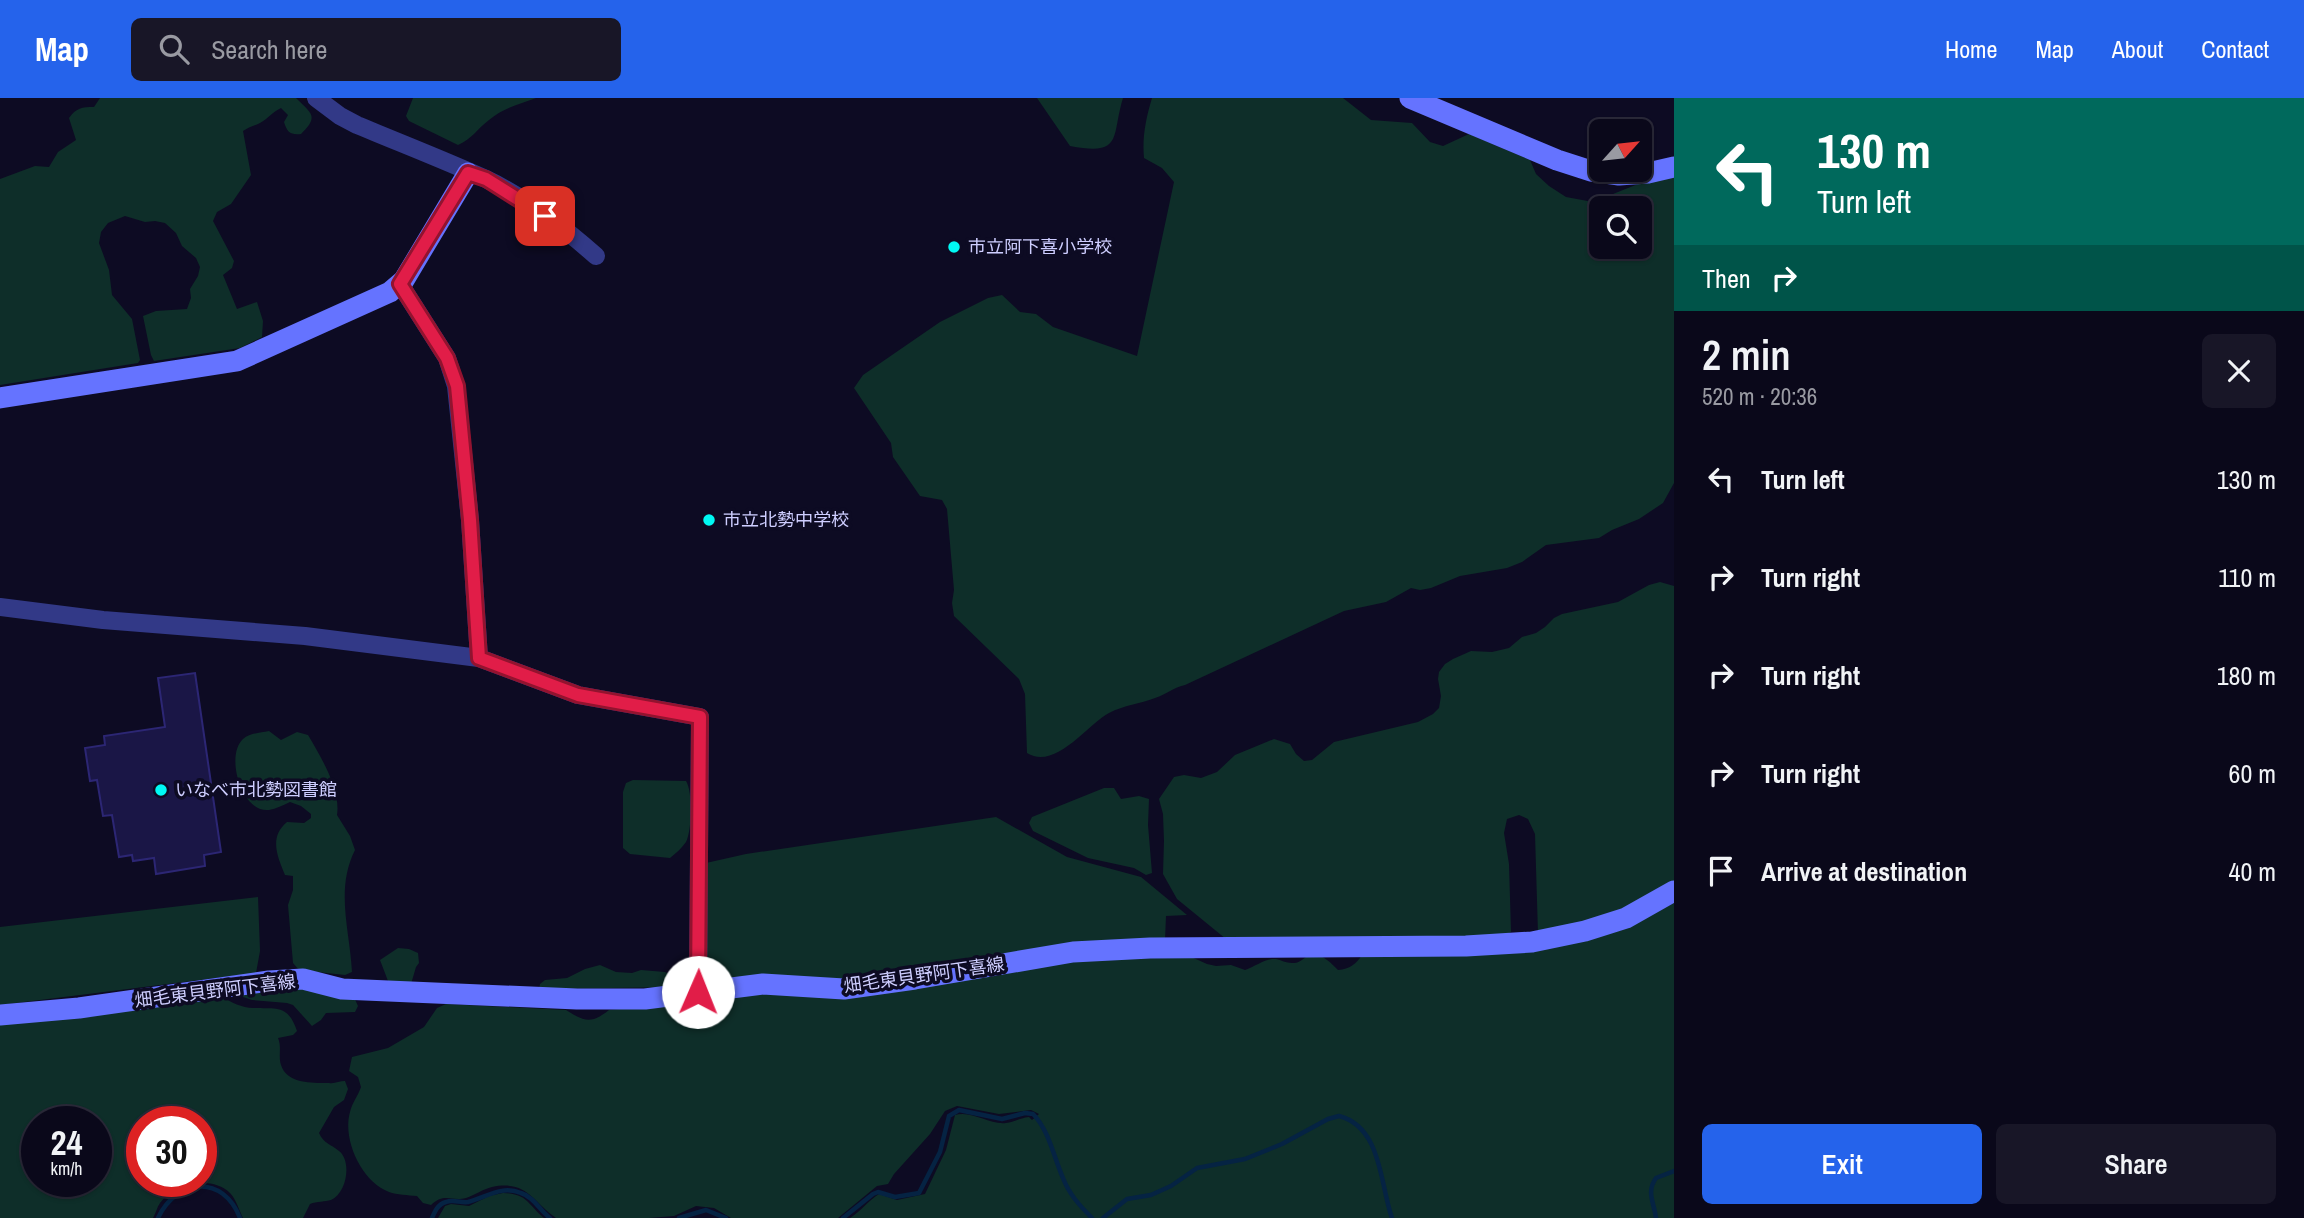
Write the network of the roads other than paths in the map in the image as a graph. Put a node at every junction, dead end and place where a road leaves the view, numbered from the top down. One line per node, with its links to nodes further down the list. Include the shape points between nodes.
1 (316, 98): 4 (street, via 357,125)
2 (1410, 98): 3 (main road, via 1591,171 1619,175)
3 (1674, 167)
4 (468, 173): 5 (street, via 524,201); 6 (main road)
5 (596, 256)
6 (400, 284): 7 (main road, via 237,361); 9 (street, via 447,358 457,386)
7 (0, 398)
8 (0, 607): 9 (street)
9 (479, 658): 11 (street, via 578,695 700,717)
10 (1674, 891): 11 (main road, 畑毛東貝野阿下喜線, via 1626,918 1532,942 1073,952 844,989 763,984)
11 (698, 992): 12 (main road, 畑毛東貝野阿下喜線, via 645,999 576,999 342,989 303,979)
12 (0, 1015)

